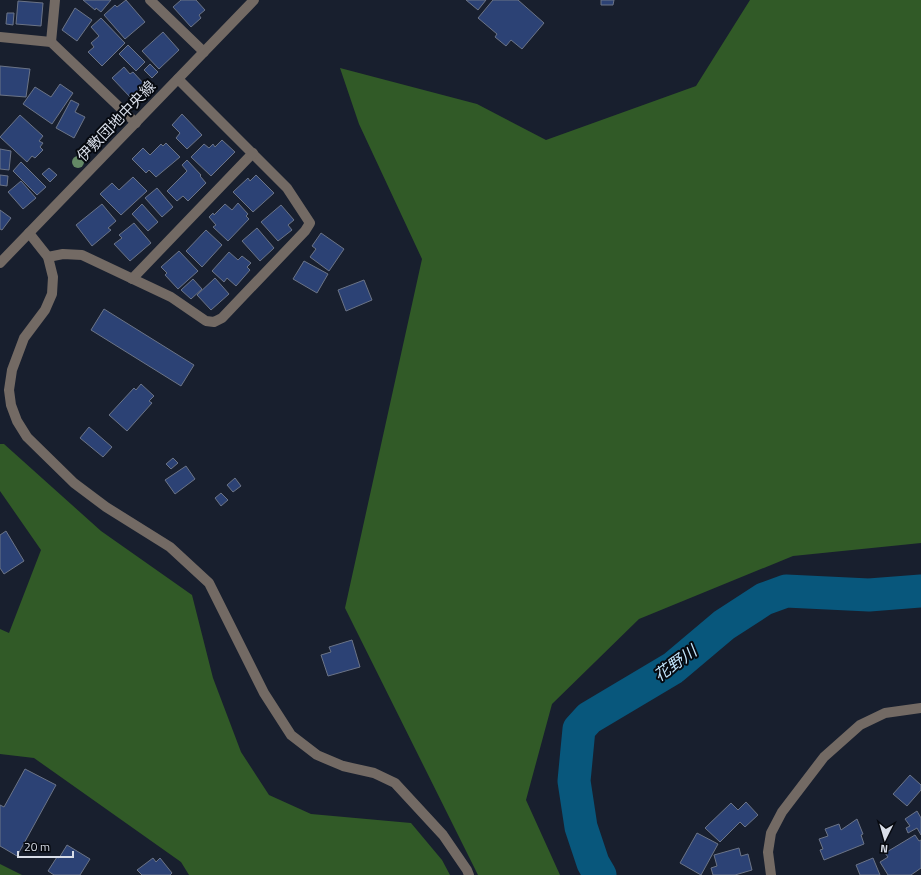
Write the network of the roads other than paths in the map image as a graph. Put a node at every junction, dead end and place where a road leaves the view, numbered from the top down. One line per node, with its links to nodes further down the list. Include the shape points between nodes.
1 (55, 0): 5 (street)
2 (150, 0): 6 (street)
3 (254, 0): 6 (street, 伊敷団地中央線)
4 (0, 37): 5 (street)
5 (51, 42): 8 (street)
6 (204, 52): 7 (street, 伊敷団地中央線)
7 (178, 79): 8 (street, 伊敷団地中央線); 9 (street)
8 (136, 123): 10 (street, 伊敷団地中央線)
9 (253, 153): 13 (street); 13 (street, via 287,188 310,223 305,231 232,307 214,322 206,321 171,297)
10 (29, 234): 11 (street); 12 (street, 伊敷団地中央線)
11 (48, 257): 13 (street, via 63,254 82,255); 15 (street, via 53,277 52,294 45,310 24,338 12,370 9,390 17,421 27,437 74,483 106,507 170,547 209,582 264,693 291,735 317,755 343,766 374,773 395,783 443,834)
12 (0, 264)
13 (132, 279)
14 (921, 708): 16 (street, via 885,713 860,725 824,757 782,812 771,833 768,852)
15 (469, 875)
16 (771, 875)

